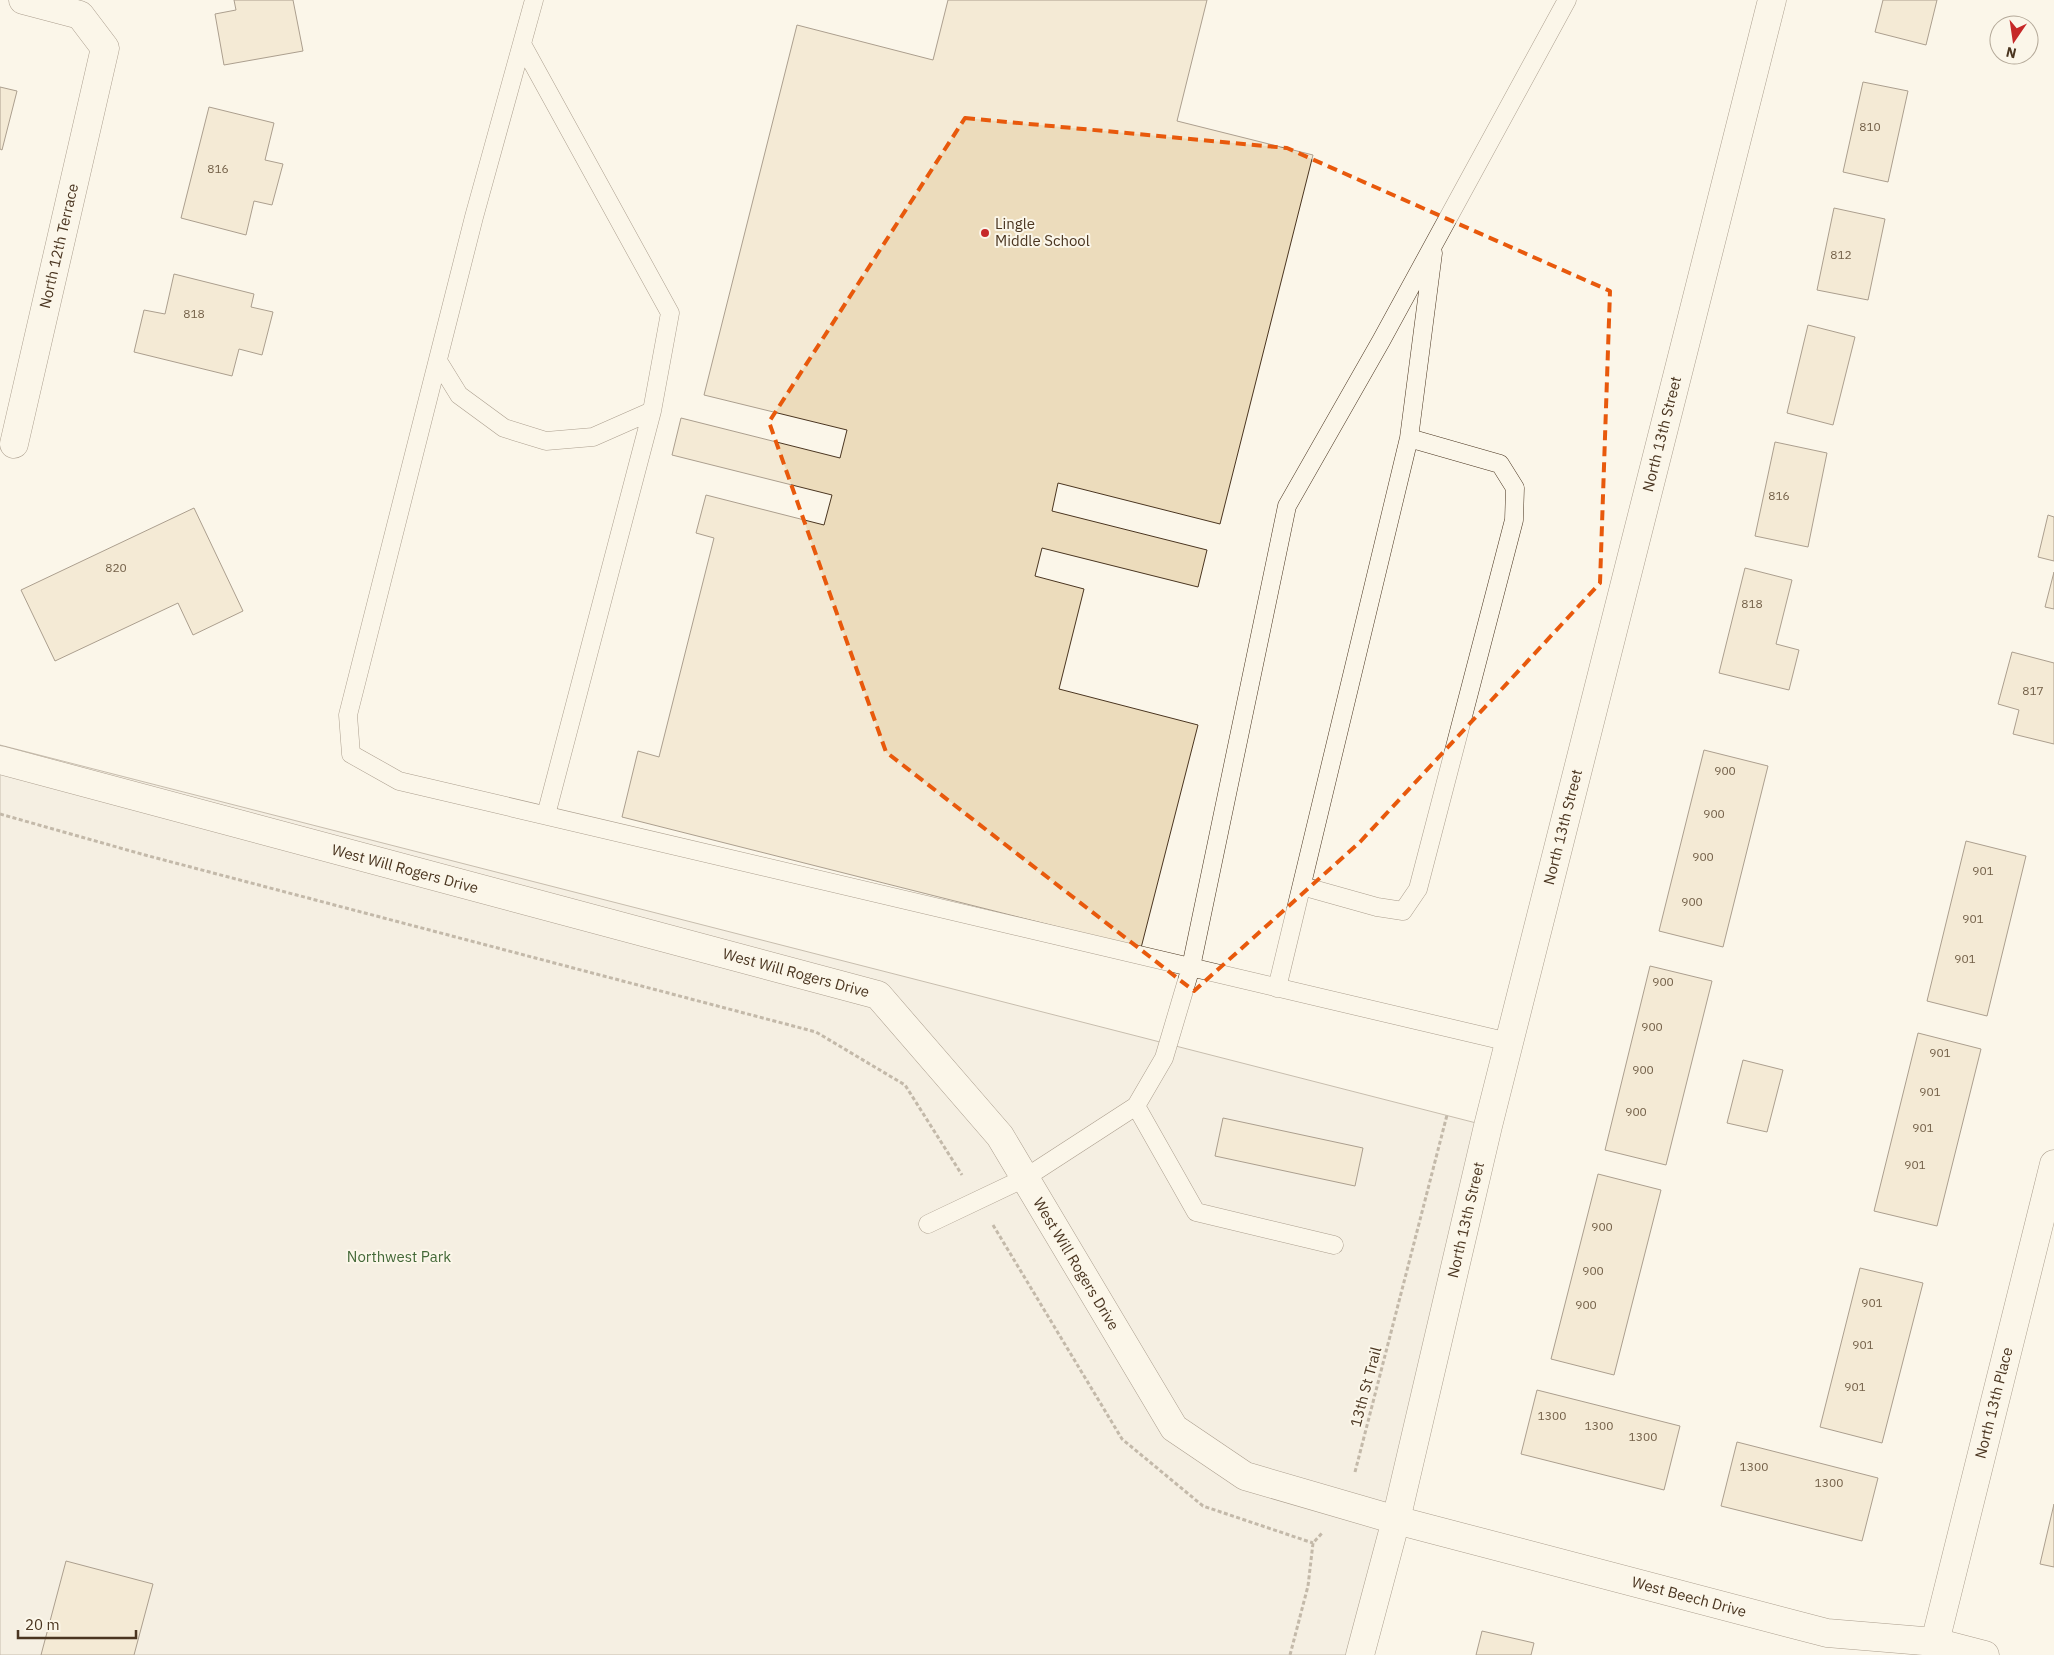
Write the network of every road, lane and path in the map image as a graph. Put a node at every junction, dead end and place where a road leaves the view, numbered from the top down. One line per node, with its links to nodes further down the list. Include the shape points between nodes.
1 (23, 0): 10 (street, North 12th Terrace, via 80,15 105,48)
2 (534, 0): 5 (lane)
3 (1567, 0): 6 (lane)
4 (1772, 0): 17 (street, North 13th Street)
5 (522, 44): 7 (lane); 8 (lane, via 670,313)
6 (1434, 243): 9 (lane); 15 (lane, via 1287,506)
7 (438, 361): 8 (lane, via 459,395 481,412 504,428 546,441 593,437); 13 (lane, via 348,715 352,754 399,781)
8 (652, 411): 13 (lane)
9 (1409, 438): 14 (lane); 14 (lane, via 1500,464 1515,488 1514,520 1418,888 1403,911)
10 (14, 444)
11 (0, 760): 21 (street, West Will Rogers Drive, via 878,995 1000,1136)
12 (0, 814): 22 (path, via 816,1032 905,1085)
13 (546, 815): 15 (lane)
14 (1302, 886): 16 (lane)
15 (1191, 967): 16 (lane); 18 (lane, via 1164,1058)
16 (1277, 988): 17 (lane)
17 (1509, 1042): 26 (street, North 13th Street)
18 (1136, 1106): 21 (lane); 24 (lane, via 1196,1212)
19 (1447, 1115): 25 (path, 13th St Trail)
20 (2054, 1164): 28 (street, North 13th Place)
21 (1025, 1178): 22 (lane); 25 (street, West Will Rogers Drive, via 1174,1428 1245,1476)
22 (978, 1200): 23 (lane); 27 (path, via 1122,1439 1203,1506)
23 (928, 1224)
24 (1334, 1245)
25 (1346, 1506): 26 (street, West Will Rogers Drive); 27 (path, 13th St Trail)
26 (1396, 1520): 28 (street, West Beech Drive, via 1827,1632); 30 (street, North 13th Street)
27 (1313, 1543): 29 (path, via 1308,1586)
28 (1935, 1642): 31 (street, West Beech Drive)
29 (1290, 1655)
30 (1360, 1655)
31 (1986, 1655)

